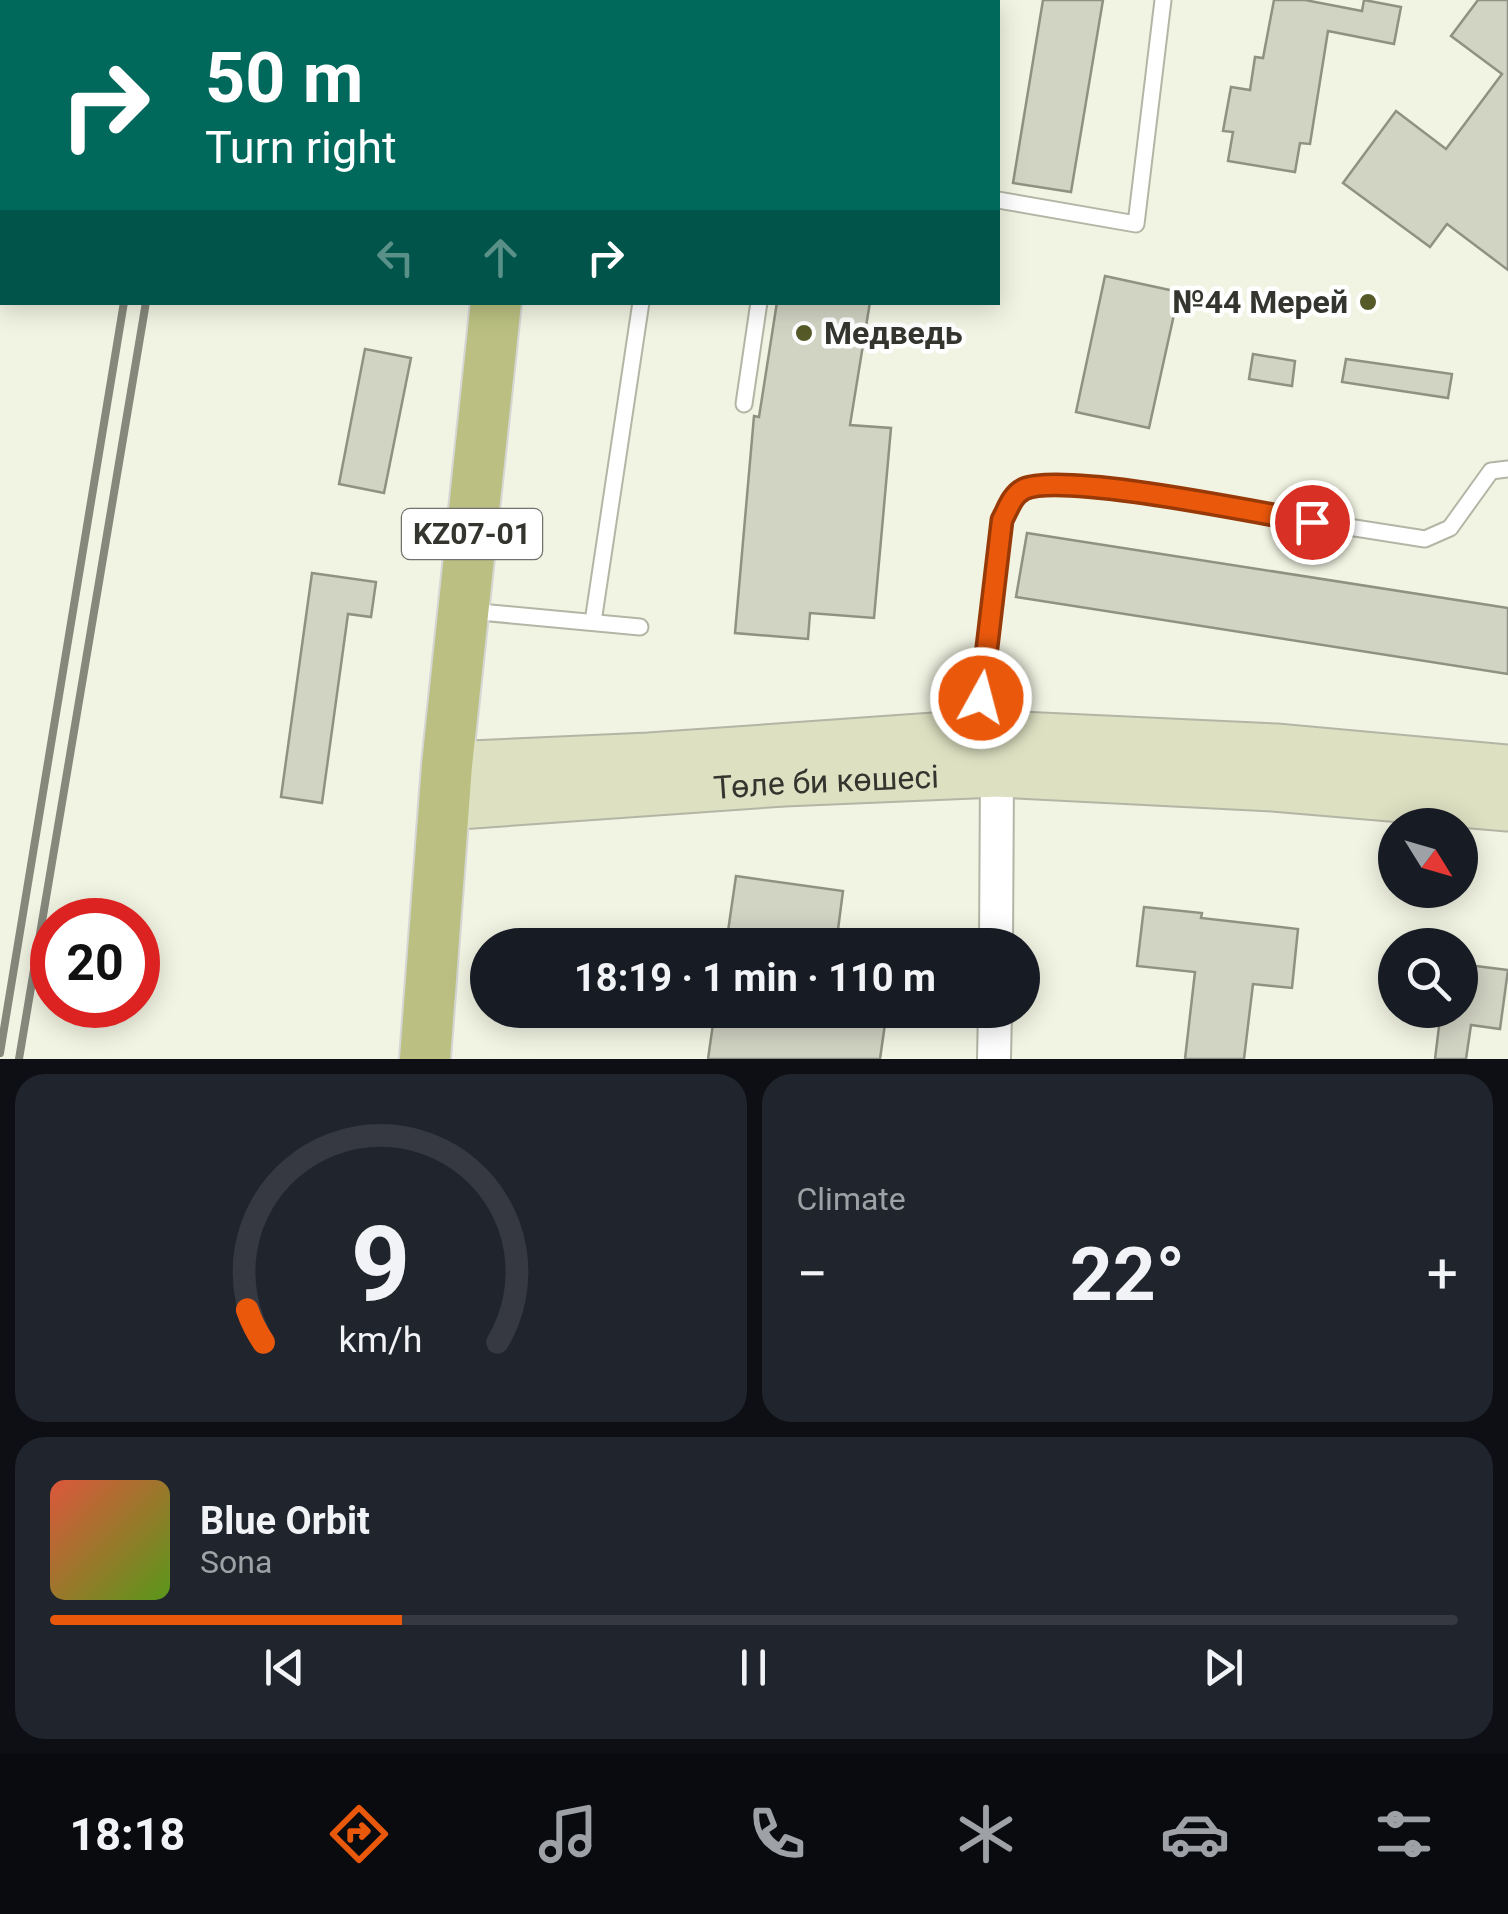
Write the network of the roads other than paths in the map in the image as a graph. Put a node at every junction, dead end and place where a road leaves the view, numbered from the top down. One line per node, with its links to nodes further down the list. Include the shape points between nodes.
1 (1162, 0): 2 (lane, via 1136,224)
2 (1000, 200)
3 (496, 305): 8 (main road, KZ07-01)
4 (641, 305): 9 (lane)
5 (759, 305): 6 (lane)
6 (744, 404)
7 (1508, 469): 11 (lane, via 1491,471 1450,528 1425,540 1086,486 1027,487 1002,520)
8 (464, 610): 9 (lane); 14 (main road, KZ07-01)
9 (594, 622): 10 (lane)
10 (640, 627)
11 (977, 733): 12 (main road, Төле би көшесі, via 1276,747); 14 (main road, Төле би көшесі, via 650,756)
12 (1508, 768)
13 (997, 774): 14 (main road, Төле би көшесі); 15 (main road, Төле би көшесі); 16 (street)
14 (446, 786): 18 (main road, KZ07-01)
15 (1508, 808)
16 (996, 928)
17 (995, 1028): 19 (street)
18 (425, 1059)
19 (994, 1059)

